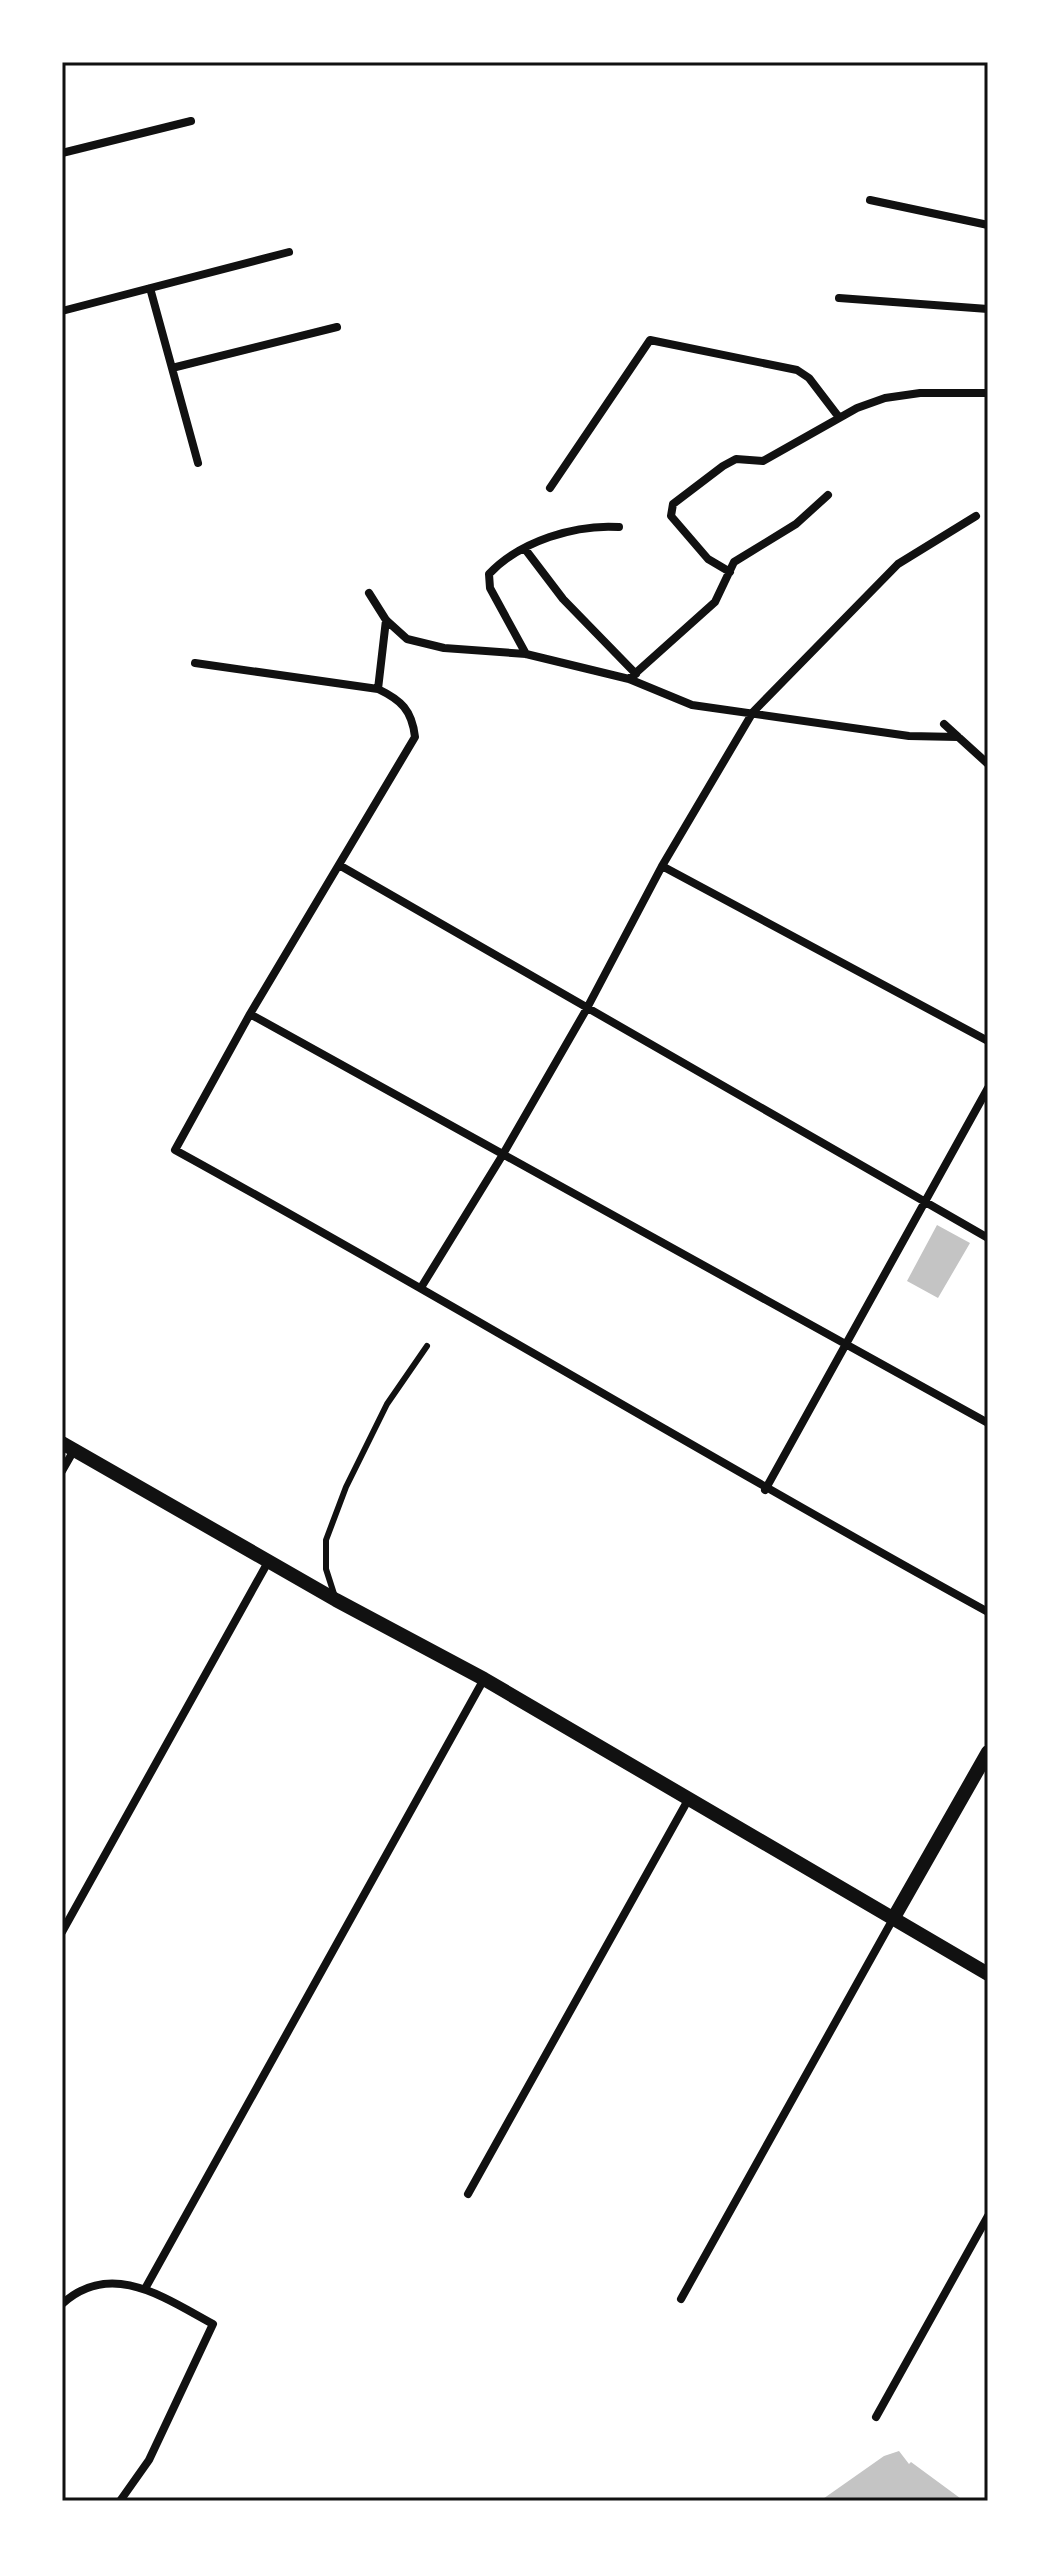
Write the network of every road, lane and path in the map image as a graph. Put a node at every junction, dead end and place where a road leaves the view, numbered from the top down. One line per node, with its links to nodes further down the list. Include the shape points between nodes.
1 (191, 121): 2 (street)
2 (62, 153)
3 (870, 200): 4 (street)
4 (988, 225)
5 (289, 252): 6 (street)
6 (150, 288): 9 (street); 11 (street)
7 (839, 298): 8 (street)
8 (988, 309)
9 (62, 311)
10 (337, 327): 11 (street)
11 (172, 368): 14 (street)
12 (988, 393): 13 (street, via 885,398)
13 (838, 416): 15 (street, via 797,370 650,340); 20 (street, via 763,461 736,459 673,504 671,516 708,559)
14 (198, 463)
15 (550, 488)
16 (828, 495): 20 (street, via 796,524 734,562)
17 (976, 516): 27 (street, via 898,564)
18 (619, 527): 19 (street, via 563,532)
19 (525, 549): 23 (street, via 489,574 490,588); 25 (street)
20 (730, 572): 25 (street, via 715,602)
21 (369, 593): 22 (street)
22 (386, 620): 23 (street, via 407,639 444,648); 26 (street)
23 (526, 654): 25 (street)
24 (195, 663): 26 (street)
25 (632, 677): 27 (street, via 692,705)
26 (378, 689): 31 (street, via 399,699 410,712 415,737)
27 (753, 712): 29 (street, via 909,736); 32 (street)
28 (944, 724): 29 (street)
29 (958, 737): 30 (street)
30 (988, 764)
31 (339, 865): 33 (street); 34 (street)
32 (662, 866): 33 (street); 35 (street)
33 (586, 1010): 37 (street); 38 (street)
34 (250, 1014): 37 (street); 40 (street, via 175,1150)
35 (988, 1041)
36 (988, 1088): 38 (street)
37 (502, 1156): 40 (street); 41 (street)
38 (926, 1200): 39 (street); 41 (street)
39 (988, 1238)
40 (422, 1286): 46 (street)
41 (847, 1342): 43 (street); 46 (street)
42 (427, 1346): 48 (lane, via 387,1404 326,1540 326,1569)
43 (988, 1423)
44 (68, 1446): 45 (street); 47 (street)
45 (62, 1471)
46 (765, 1490): 49 (street)
47 (268, 1562): 48 (street); 54 (street)
48 (336, 1600): 50 (street)
49 (988, 1612)
50 (484, 1679): 52 (street); 58 (street)
51 (988, 1752): 53 (street)
52 (688, 1800): 53 (street); 56 (street)
53 (893, 1919): 55 (street); 59 (street)
54 (62, 1932)
55 (988, 1974)
56 (468, 2194)
57 (988, 2216): 61 (street)
58 (146, 2287): 60 (street, via 95,2283 78,2289); 62 (street, via 213,2324 149,2460)
59 (681, 2299)
60 (62, 2304)
61 (876, 2417)
62 (120, 2501)

